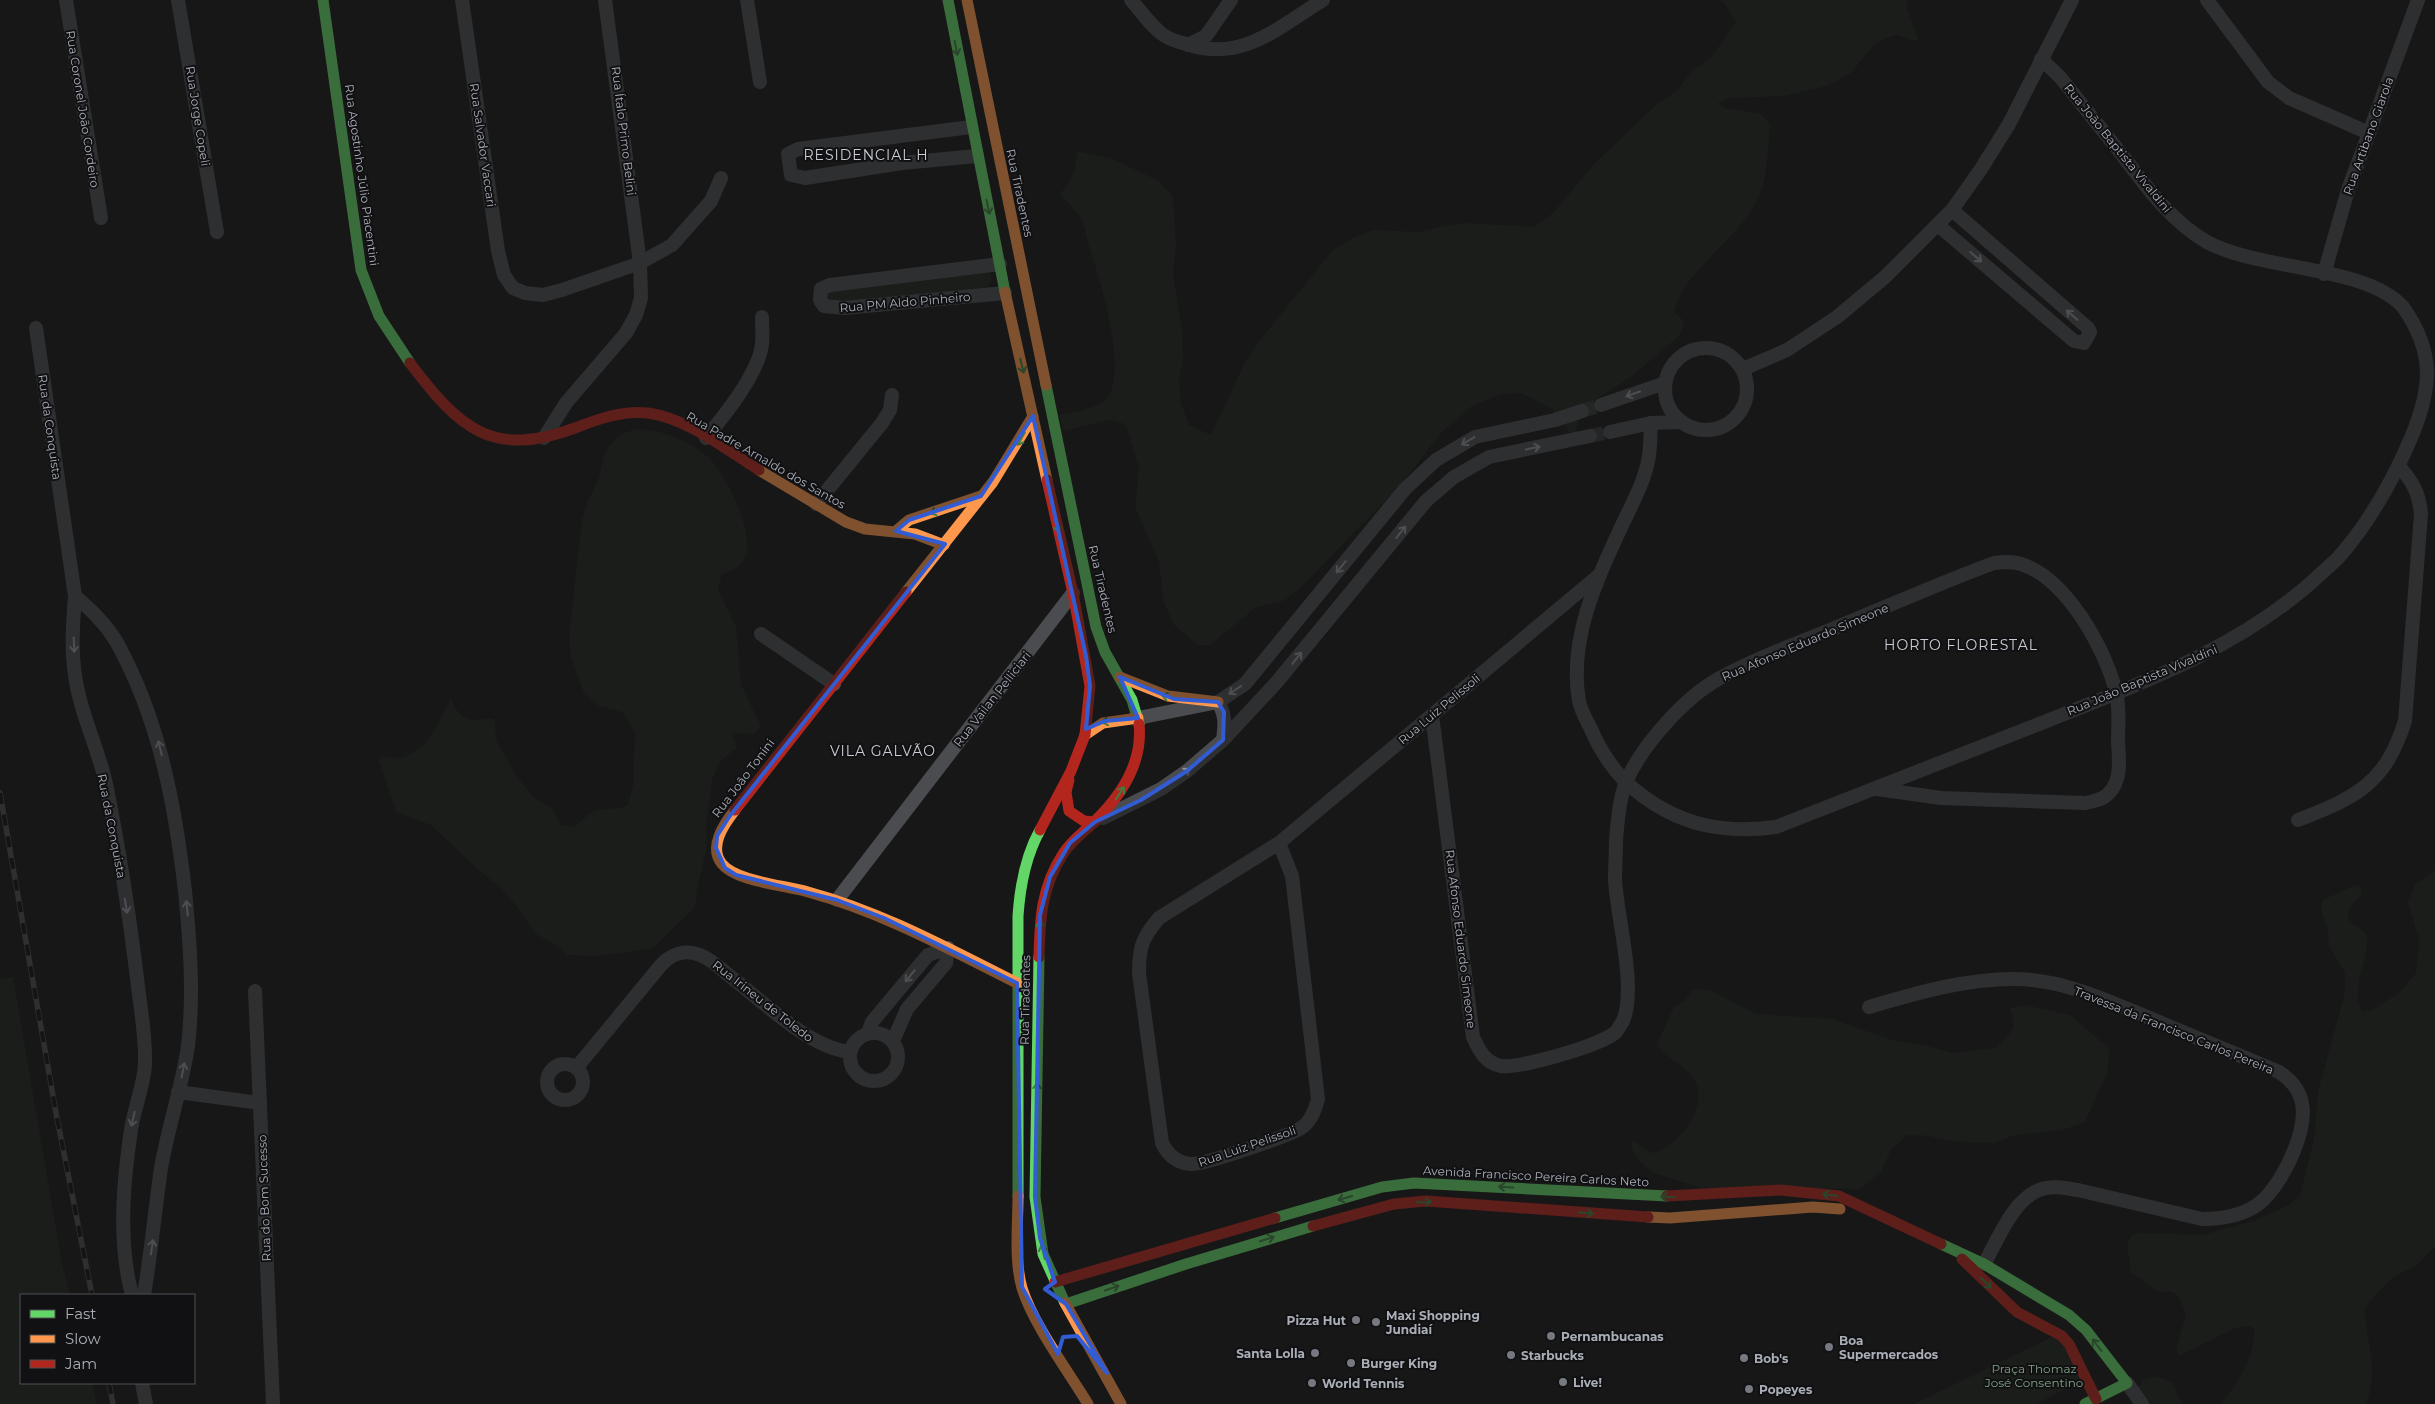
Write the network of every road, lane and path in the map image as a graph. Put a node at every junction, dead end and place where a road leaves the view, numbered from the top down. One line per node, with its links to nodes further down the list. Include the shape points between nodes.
1 (66, 0): 23 (street, Rua Coronel João Cordeiro)
2 (178, 0): 25 (street, Rua Jorge Copeli)
3 (323, 0): 34 (street, Rua Agostinho Júlio Piacentini, via 361,270 375,309)
4 (462, 0): 26 (street, Rua Salvador Vaccari, via 504,275 513,288 543,295)
5 (605, 0): 26 (street, Rua Ítalo Primo Belini)
6 (748, 0): 17 (street)
7 (948, 0): 18 (street, Rua Tiradentes, one-way to 18)
8 (967, 0): 57 (street, Rua Tiradentes, via 1096,627 1105,652)
9 (1131, 0): 15 (street, via 1161,34)
10 (1231, 0): 15 (street, via 1206,36)
11 (1323, 0): 15 (street, via 1253,43 1235,49 1207,51)
12 (2072, 0): 16 (street)
13 (2207, 0): 19 (street, via 2268,82 2290,98)
14 (2418, 0): 19 (street, Rua Artibano Giarola)
15 (1188, 45)
16 (2041, 60): 22 (street, via 2009,124); 28 (street, Rua João Baptista Vivaldini, via 2060,77 2156,199 2182,225 2208,243 2243,256)
17 (760, 82)
18 (971, 127): 20 (street, Rua Tiradentes); 20 (street, via 798,149 788,154 791,175 805,178 902,163)
19 (2369, 134): 28 (street, Rua Artibano Giarola, via 2348,190)
20 (977, 156): 27 (street, Rua Tiradentes, one-way to 27)
21 (720, 178): 26 (street, via 711,201 672,245)
22 (1952, 210): 24 (street); 24 (street, one-way to 22, via 2074,342 2088,340 2088,328)
23 (101, 218)
24 (1938, 226): 33 (street, via 1885,277 1837,316 1787,350)
25 (217, 232)
26 (640, 263): 44 (street, Rua Ítalo Primo Belini, via 641,298 636,315 626,333 566,404)
27 (1000, 264): 29 (street, Rua Tiradentes); 29 (street, Rua PM Aldo Pinheiro, via 830,285 821,289 820,300 824,306 844,308)
28 (2324, 274): 32 (street, Rua João Baptista Vivaldini, via 2377,289 2400,304 2418,324)
29 (1005, 293): 39 (street, Rua Tiradentes, one-way to 39)
30 (762, 317): 45 (street, via 762,346 752,370 732,406)
31 (36, 328): 55 (street, Rua da Conquista)
32 (2433, 354): 48 (street, Rua João Baptista Vivaldini, via 2428,399)
33 (1743, 369): 35 (street, via 1735,358 1724,352 1699,348 1676,360); 40 (street, via 1748,387 1745,405 1734,420 1718,428 1699,429)
34 (415, 370): 44 (street, Rua Padre Arnaldo dos Santos, via 447,410 468,425 493,438 512,442)
35 (1666, 383): 37 (street, one-way to 37); 40 (street, via 1666,398)
36 (892, 395): 50 (street, via 890,410 882,423)
37 (1602, 405)
38 (1582, 411): 60 (street, one-way to 60, via 1475,437 1436,460 1405,489 1244,684)
39 (1033, 416): 46 (street, Rua Tiradentes); 47 (street, Rua João Tonini, one-way to 47)
40 (1682, 422): 41 (street)
41 (1651, 424): 42 (street); 53 (street, Rua João Baptista Vivaldini, via 1648,461 1640,486)
42 (1610, 432)
43 (1590, 436): 64 (street, one-way to 43, via 1276,683 1426,501 1454,477 1489,457)
44 (544, 438): 45 (street, Rua Padre Arnaldo dos Santos, via 614,416 647,413 669,419)
45 (706, 438): 50 (street, Rua Padre Arnaldo dos Santos)
46 (1033, 459): 47 (street); 54 (street, Rua Tiradentes, one-way to 54)
47 (1007, 461): 49 (street, Rua João Tonini)
48 (2399, 466): 59 (street, Rua João Baptista Vivaldini, via 2374,509 2337,559 2288,603 2253,628 2203,655); 68 (street, via 2412,480 2419,496 2421,514 2405,721 2396,748 2368,785 2334,806)
49 (981, 496): 51 (street, one-way to 51, via 909,520); 52 (street, Rua João Tonini)
50 (816, 504): 51 (street, Rua Padre Arnaldo dos Santos, via 865,529)
51 (896, 531): 52 (street, Rua Padre Arnaldo dos Santos)
52 (944, 545): 58 (street, Rua João Tonini)
53 (1599, 576): 61 (street, Rua Luiz Pelissoli); 66 (street, Rua João Baptista Vivaldini, via 1581,631 1576,666 1579,703 1597,743)
54 (1073, 593): 63 (street, Rua Tiradentes, via 1090,686); 71 (street, Rua Vailan Pelliciari)
55 (75, 596): 80 (street, one-way to 55, via 188,1046 191,949 168,780 137,684 119,648 96,614); 94 (street, Rua da Conquista, one-way to 94, via 75,675 106,783 143,1028 145,1065 131,1129 124,1211 126,1271)
56 (761, 634): 58 (street)
57 (1120, 677): 60 (street, one-way to 57, via 1153,693); 62 (street, Rua Tiradentes)
58 (834, 684): 71 (street, Rua João Tonini, via 729,817 717,836 716,848 725,868 736,875)
59 (2116, 693): 66 (street, Rua Afonso Eduardo Simeone, via 2096,640 2078,612 2056,588 2022,564 1994,563 1719,678 1690,699 1668,721 1647,747); 67 (street, Rua João Baptista Vivaldini); 67 (street, Rua Afonso Eduardo Simeone, via 2119,766 2110,793 2099,800 2085,803 1941,798)
60 (1218, 702): 62 (street); 64 (street, via 1226,723)
61 (1432, 714): 66 (street, Rua Afonso Eduardo Simeone, via 1473,1036 1479,1052 1490,1062 1517,1066 1580,1049 1616,1032 1623,1021 1628,991 1616,880 1616,840); 70 (street, Rua Luiz Pelissoli)
62 (1138, 718): 63 (street, one-way to 63, via 1105,721); 69 (street, Rua Tiradentes, one-way to 62, via 1112,804 1129,775 1138,750)
63 (1085, 735): 65 (street, Rua Tiradentes)
64 (1223, 740): 69 (street, one-way to 64, via 1161,789)
65 (1071, 771): 69 (street, via 1066,792 1069,811 1084,821); 73 (street, Rua Tiradentes, via 1025,867 1018,916)
66 (1626, 783): 67 (street, Rua João Baptista Vivaldini, via 1650,802 1676,816 1708,826 1746,831 1776,827)
67 (1876, 789)
68 (2298, 820)
69 (1095, 822): 93 (street, Rua Tiradentes, one-way to 69, via 1045,1260 1035,1197 1040,915 1050,877 1058,861 1070,843)
70 (1279, 843): 70 (street, Rua Luiz Pelissoli, via 1159,918 1146,933 1139,950 1139,972 1162,1143 1168,1154 1179,1162 1192,1165 1219,1158 1301,1128 1314,1112 1318,1099 1292,876)
71 (837, 900): 72 (street, Rua João Tonini)
72 (948, 948): 73 (street, Rua João Tonini); 76 (street, one-way to 76, via 928,954 872,1022); 77 (street, via 946,963 907,1009)
73 (1017, 983): 90 (street, Rua Tiradentes)
74 (255, 992): 81 (street, Rua do Bom Sucesso)
75 (1869, 1006): 91 (street, Travessa da Francisco Carlos Pereira, via 1978,980 2054,983 2095,996 2279,1072 2291,1080 2300,1095 2303,1116 2293,1154 2278,1182 2262,1202 2240,1215 2202,1219 2058,1186 2040,1190 2024,1200)
76 (868, 1033): 77 (street, via 881,1034); 78 (street, via 856,1040)
77 (893, 1041): 78 (street, via 898,1061 892,1073 880,1080 860,1076 852,1066)
78 (850, 1052): 79 (street, Rua Irineu de Toledo, via 816,1042 708,959 686,952 672,956 661,965)
79 (577, 1067)
80 (178, 1092): 81 (street); 95 (street, one-way to 80, via 161,1168)
81 (260, 1102): 107 (street, Rua do Bom Sucesso)
82 (1441, 1184): 83 (street, Avenida Francisco Pereira Carlos Neto, one-way to 82); 85 (street, via 1421,1187); 93 (street, Avenida Francisco Pereira Carlos Neto, one-way to 93, via 1382,1187)
83 (1576, 1191): 84 (street, Avenida Francisco Pereira Carlos Neto, one-way to 83, via 1680,1197); 88 (street, via 1595,1199)
84 (1728, 1194): 86 (street, via 1744,1200 1777,1204); 87 (street, Avenida Francisco Pereira Carlos Neto, one-way to 84, via 1839,1196 1780,1190)
85 (1394, 1204): 88 (street, Avenida Francisco Pereira Carlos Neto, one-way to 88, via 1426,1201); 97 (street, Avenida Francisco Pereira Carlos Neto, one-way to 85, via 1186,1264)
86 (1782, 1210): 87 (street, Avenida Francisco Pereira Carlos Neto, via 1813,1207); 88 (street, Avenida Francisco Pereira Carlos Neto, via 1670,1218)
87 (1874, 1214): 89 (street, Avenida Francisco Pereira Carlos Neto)
88 (1607, 1215)
89 (1951, 1249): 91 (street, Avenida Francisco Pereira Carlos Neto); 100 (street, Avenida Francisco Pereira Carlos Neto, one-way to 100, via 2017,1312)
90 (1019, 1264): 92 (street); 98 (street, Rua Tiradentes, via 1022,1287)
91 (1984, 1264): 99 (street, Avenida Francisco Pereira Carlos Neto)
92 (1033, 1280)
93 (1055, 1282): 97 (street, Rua Tiradentes)
94 (132, 1294)
95 (144, 1294)
96 (1041, 1296): 98 (street)
97 (1066, 1304): 102 (street, Rua Tiradentes)
98 (1032, 1312): 101 (street, Rua Tiradentes)
99 (2068, 1315): 100 (street, via 2057,1325); 103 (street, Avenida Francisco Pereira Carlos Neto, one-way to 99, via 2086,1330)
100 (2038, 1324): 105 (street, Avenida Francisco Pereira Carlos Neto, via 2062,1336 2069,1344)
101 (1062, 1344): 102 (street, via 1080,1338 1089,1355); 108 (street, Rua Tiradentes)
102 (1107, 1373): 109 (street, Rua Tiradentes)
103 (2127, 1383): 105 (street); 111 (street)
104 (142, 1384): 106 (street)
105 (2096, 1398): 110 (street)
106 (146, 1404)
107 (273, 1404)
108 (1088, 1404)
109 (1122, 1404)
110 (2085, 1404)
111 (2142, 1404)

